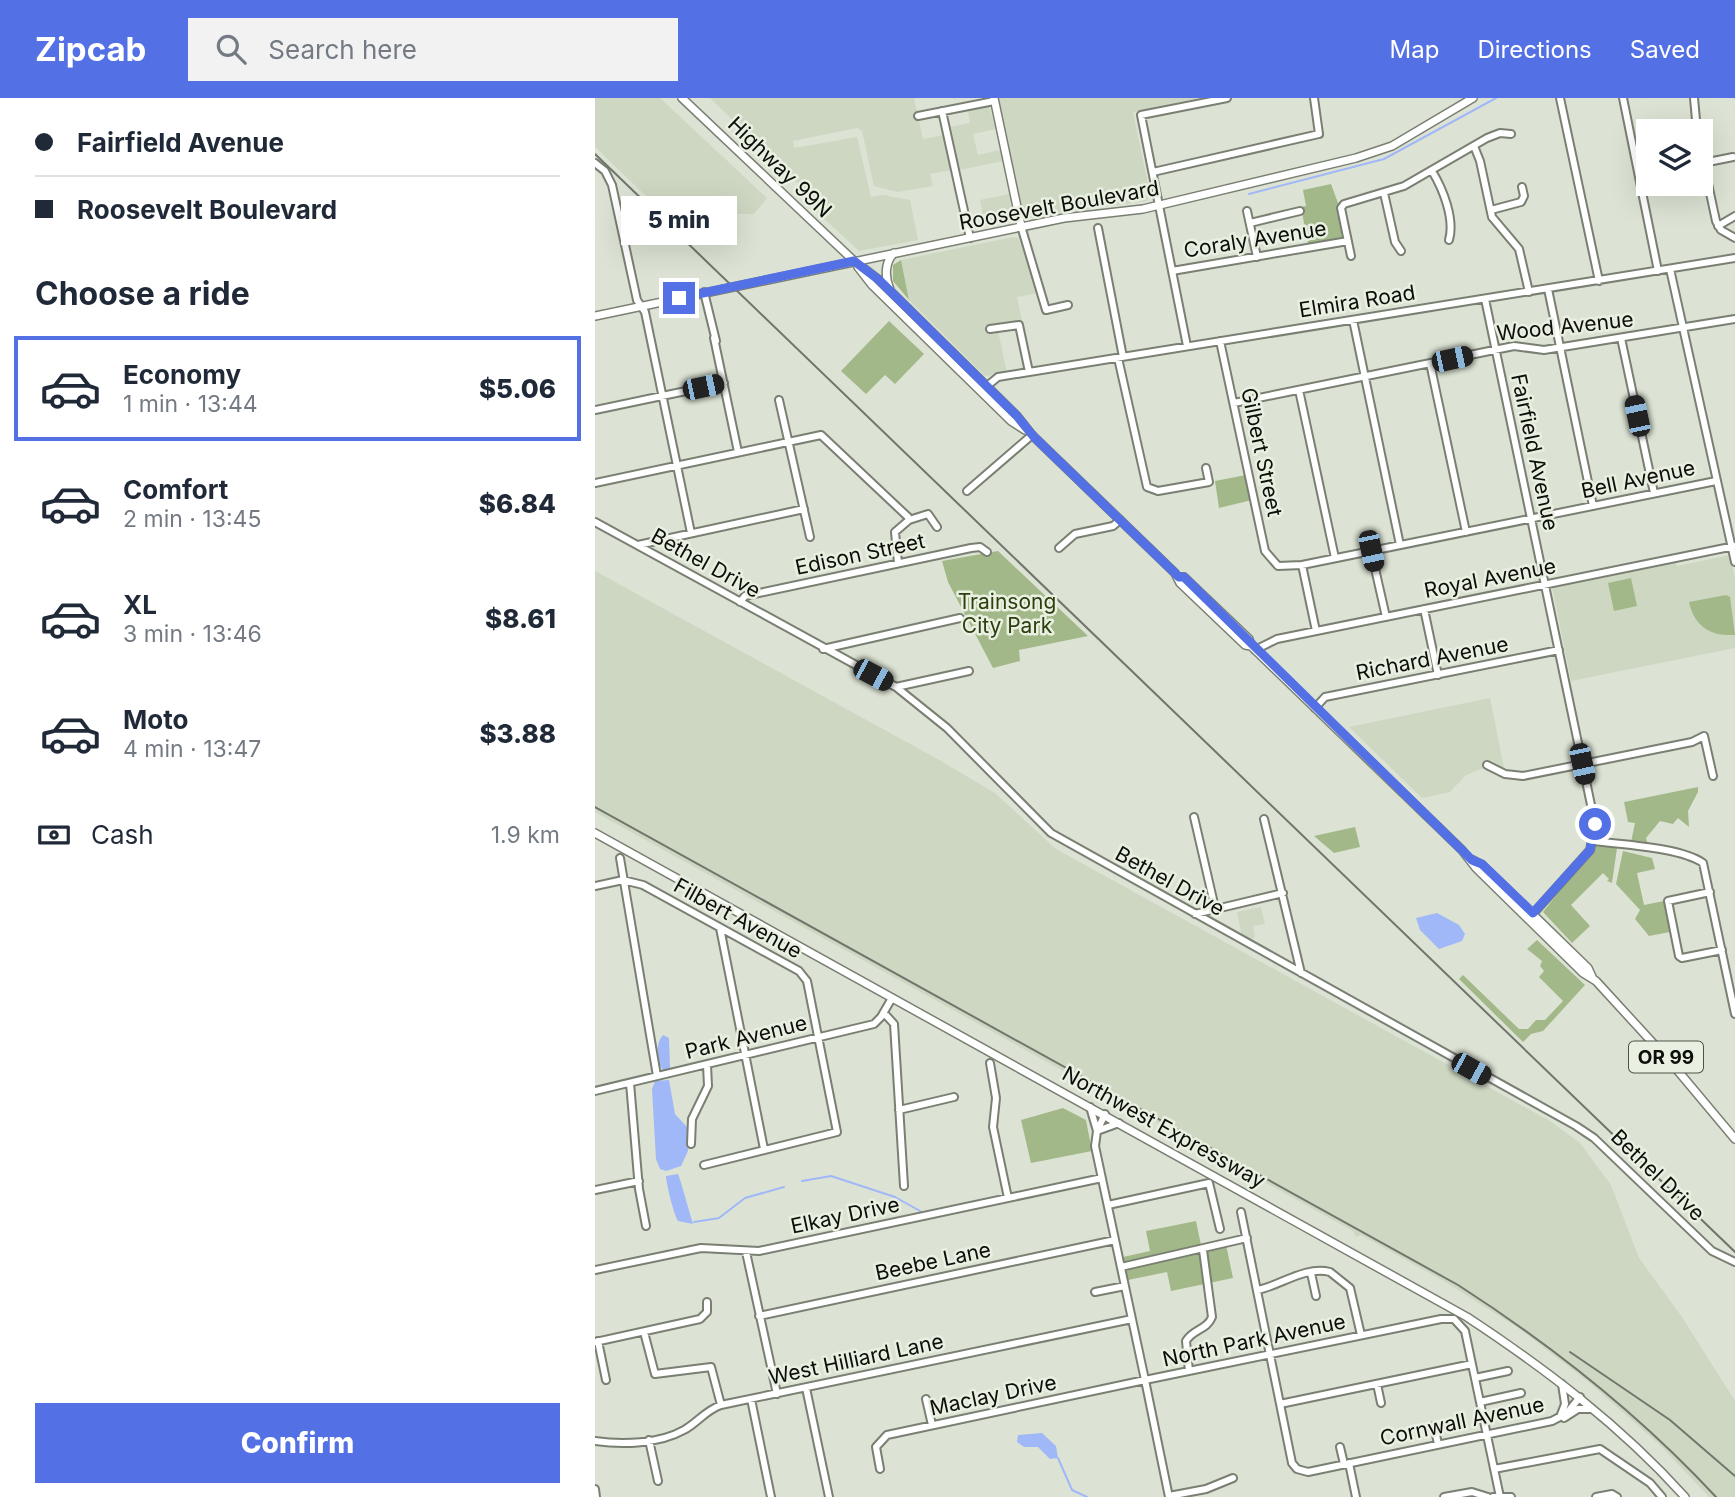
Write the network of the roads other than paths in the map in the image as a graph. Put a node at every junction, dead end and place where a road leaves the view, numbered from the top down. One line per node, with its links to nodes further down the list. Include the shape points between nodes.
1 (682, 98): 40 (main road, Highway 99N / OR 99)
2 (1227, 98): 18 (street, via 1141,115)
3 (1314, 98): 18 (street, via 1319,134)
4 (1473, 98): 22 (main road, Roosevelt Boulevard, via 1374,153)
5 (1560, 98): 44 (street)
6 (1623, 98): 43 (street)
7 (1694, 98): 11 (street)
8 (994, 99): 9 (street); 28 (main road)
9 (942, 111): 10 (street); 31 (street)
10 (918, 116)
11 (1696, 119)
12 (1511, 134): 13 (street, Coraly Avenue, via 1493,135)
13 (1474, 146): 17 (street, Coraly Avenue); 23 (street)
14 (1733, 157): 15 (street)
15 (1713, 161)
16 (595, 163): 51 (street, via 612,185)
17 (1432, 171): 20 (street, Coraly Avenue); 33 (street, via 1443,192)
18 (1153, 172): 22 (street)
19 (1522, 187): 23 (street, via 1521,202)
20 (1384, 193): 34 (street, Coraly Avenue, via 1342,206); 35 (street)
21 (1711, 196): 29 (street)
22 (1159, 206): 28 (main road, Roosevelt Boulevard); 42 (street)
23 (1490, 210): 47 (street, via 1519,249)
24 (1247, 211): 27 (street)
25 (1300, 211): 27 (street)
26 (1735, 216): 29 (street)
27 (1250, 223): 38 (street)
28 (1021, 226): 31 (main road, Roosevelt Boulevard); 50 (street, via 1046,310)
29 (1718, 226): 32 (street)
30 (1098, 228): 62 (street)
31 (970, 238): 36 (main road, Roosevelt Boulevard)
32 (1735, 239)
33 (1449, 240)
34 (1348, 241): 37 (street); 38 (street, Coraly Avenue)
35 (1401, 251)
36 (894, 253): 40 (main road, Roosevelt Boulevard); 48 (main road, via 887,277)
37 (1351, 256)
38 (1257, 257): 42 (street, Coraly Avenue)
39 (1735, 258): 41 (street, Elmira Road)
40 (854, 261): 46 (main road, Roosevelt Boulevard); 48 (main road, Highway 99N / OR 99); 73 (main road, Highway 99N / OR 99, via 891,304 1011,421)
41 (1670, 269): 43 (street, Elmira Road); 56 (street)
42 (1172, 271): 59 (street)
43 (1658, 271): 44 (street, Elmira Road)
44 (1599, 281): 45 (street, Elmira Road)
45 (1548, 289): 47 (street, Elmira Road); 60 (street)
46 (704, 292): 51 (main road, Roosevelt Boulevard); 66 (street)
47 (1529, 292): 49 (street, Elmira Road)
48 (892, 294): 67 (main road, Highway 99N / OR 99)
49 (1485, 299): 53 (street, Elmira Road); 61 (street, Fairfield Avenue)
50 (1068, 305)
51 (641, 306): 52 (main road, Roosevelt Boulevard); 69 (street)
52 (595, 316)
53 (1353, 320): 58 (street, Elmira Road); 65 (street)
54 (1735, 320): 56 (street, Wood Avenue)
55 (990, 329): 64 (street, via 1019,325)
56 (1683, 329): 57 (street, Wood Avenue); 78 (street)
57 (1621, 338): 60 (street, Wood Avenue); 81 (street)
58 (1220, 341): 59 (street, Elmira Road); 71 (street, Gilbert Street)
59 (1187, 346): 62 (street, Elmira Road)
60 (1560, 347): 61 (street, Wood Avenue); 82 (street)
61 (1496, 349): 63 (street, Wood Avenue); 84 (street, Fairfield Avenue)
62 (1121, 357): 64 (street, Elmira Road); 77 (street, via 1147,487 1158,491 1209,482)
63 (1430, 363): 65 (street, Wood Avenue); 89 (street)
64 (1029, 372): 67 (street, Elmira Road, via 998,377)
65 (1365, 376): 68 (street, Wood Avenue); 93 (street)
66 (724, 383): 69 (street); 75 (street)
67 (987, 386): 73 (main road, Highway 99N / OR 99)
68 (1299, 390): 71 (street, Wood Avenue); 98 (street)
69 (661, 396): 72 (street); 76 (street)
70 (779, 400): 74 (street)
71 (1234, 403): 102 (street, Gilbert Street, via 1265,551)
72 (595, 410)
73 (1032, 435): 80 (street); 86 (main road, Highway 99N / OR 99)
74 (788, 441): 75 (street); 83 (street); 85 (street, via 821,435)
75 (738, 452): 76 (street)
76 (676, 465): 79 (street); 90 (street)
77 (1206, 468)
78 (1716, 481): 81 (street, Bell Avenue); 94 (street)
79 (595, 483)
80 (967, 491)
81 (1654, 494): 82 (street, Bell Avenue)
82 (1593, 506): 84 (street, Bell Avenue)
83 (804, 509): 90 (street); 91 (street)
84 (1531, 519): 89 (street, Bell Avenue); 103 (street, Fairfield Avenue)
85 (909, 520): 88 (street, via 928,514); 100 (street, via 896,530)
86 (1120, 520): 95 (street, via 1113,526 1075,534); 109 (main road, Highway 99N / OR 99, via 1249,639)
87 (595, 522): 92 (street, Bethel Drive)
88 (937, 527)
89 (1466, 532): 93 (street, Bell Avenue)
90 (691, 533): 92 (street)
91 (810, 537)
92 (638, 545): 104 (street, Bethel Drive)
93 (1400, 545): 96 (street, Bell Avenue)
94 (1733, 546): 99 (street); 103 (street, Royal Avenue)
95 (1059, 548)
96 (1371, 551): 98 (street, Bell Avenue); 106 (street)
97 (987, 552): 100 (street, Edison Street, via 977,547)
98 (1335, 558): 101 (street, Bell Avenue)
99 (1735, 562)
100 (898, 563): 104 (street, Edison Street, via 745,596)
101 (1302, 565): 102 (street, Bell Avenue); 108 (street)
102 (1279, 566)
103 (1545, 585): 105 (street, Royal Avenue); 111 (street, Fairfield Avenue)
104 (740, 602): 110 (street, Bethel Drive)
105 (1424, 609): 106 (street, Royal Avenue); 113 (street)
106 (1386, 617): 108 (street, Royal Avenue)
107 (960, 618): 110 (street)
108 (1316, 631): 109 (street, Royal Avenue)
109 (1253, 648): 115 (main road, Highway 99N / OR 99)
110 (823, 649): 114 (street, Bethel Drive)
111 (1559, 650): 113 (street, Richard Avenue); 116 (street, Fairfield Avenue)
112 (969, 671): 114 (street)
113 (1438, 675): 115 (street, Richard Avenue, via 1325,697)
114 (897, 687): 129 (street, Bethel Drive, via 947,727 1046,830)
115 (1315, 708): 130 (main road, Highway 99N / OR 99)
116 (1582, 764): 117 (street, via 1517,776); 118 (street, via 1704,736); 122 (street, Fairfield Avenue, via 1595,824)
117 (1487, 765)
118 (1713, 776)
119 (1194, 817): 128 (street)
120 (1264, 819): 127 (street)
121 (595, 833): 135 (main road, Northwest Expressway)
122 (1594, 841): 126 (street, via 1697,859 1704,866); 130 (street)
123 (620, 858): 124 (street)
124 (624, 880): 125 (street); 131 (street, Filbert Avenue, via 643,885); 142 (street)
125 (595, 886)
126 (1710, 892): 132 (street); 132 (street, via 1669,900 1677,949 1682,958)
127 (1283, 894): 128 (street); 133 (street)
128 (1215, 908): 129 (street)
129 (1195, 914): 133 (street, Bethel Drive)
130 (1531, 916): 151 (main road, Highway 99N / OR 99, via 1673,1065)
131 (720, 928): 138 (street, Filbert Avenue, via 803,975); 139 (street)
132 (1722, 950): 134 (street)
133 (1301, 973): 168 (street, Bethel Drive, via 1576,1126 1712,1251)
134 (1733, 997): 137 (street)
135 (892, 998): 136 (street); 146 (main road, Northwest Expressway)
136 (884, 1013): 138 (street, Park Avenue, via 874,1024); 147 (street, via 894,1024)
137 (1735, 1014)
138 (817, 1038): 139 (street, Park Avenue); 153 (street, Filbert Avenue, via 837,1131)
139 (744, 1055): 141 (street, Park Avenue); 153 (street)
140 (990, 1063): 159 (street, via 996,1098 993,1127)
141 (707, 1065): 142 (street, Park Avenue); 152 (street, via 708,1086 692,1119)
142 (657, 1076): 143 (street, Park Avenue)
143 (630, 1083): 144 (street, Park Avenue); 156 (street)
144 (595, 1091)
145 (954, 1097): 147 (street)
146 (1089, 1106): 148 (main road, Northwest Expressway); 150 (street)
147 (899, 1110): 157 (street)
148 (1105, 1114): 149 (main road, Northwest Expressway); 150 (street, North Park Avenue)
149 (1121, 1123): 150 (street); 190 (main road, Northwest Expressway, via 1467,1317)
150 (1097, 1131): 155 (street, North Park Avenue)
151 (1735, 1139)
152 (691, 1144)
153 (764, 1149): 154 (street)
154 (704, 1165)
155 (1102, 1178): 159 (street, Elkay Drive); 160 (street, North Park Avenue)
156 (639, 1181): 158 (street); 162 (street)
157 (904, 1186)
158 (595, 1190)
159 (1008, 1198): 167 (street, Elkay Drive)
160 (1108, 1205): 163 (street, via 1209,1183); 165 (street, North Park Avenue)
161 (1241, 1212): 164 (street)
162 (646, 1226)
163 (1220, 1229)
164 (1247, 1238): 166 (street); 173 (street)
165 (1115, 1240): 169 (street, North Park Avenue); 177 (street, Beebe Lane)
166 (1203, 1250): 169 (street); 184 (street, via 1212,1317 1186,1341)
167 (746, 1252): 170 (street, Elkay Drive, via 701,1248); 177 (street)
168 (1735, 1262)
169 (1121, 1267): 172 (street, North Park Avenue)
170 (595, 1270)
171 (1311, 1273): 173 (street); 175 (street); 180 (street, via 1328,1271 1348,1283)
172 (1125, 1286): 174 (street); 178 (street, North Park Avenue)
173 (1258, 1290): 182 (street)
174 (1095, 1292)
175 (1316, 1296)
176 (707, 1302): 179 (street, via 707,1312 700,1319)
177 (759, 1316): 192 (street)
178 (1132, 1319): 188 (street, North Park Avenue); 191 (street, West Hilliard Lane)
179 (644, 1332): 181 (street); 200 (street, via 654,1376 714,1366)
180 (1361, 1335): 182 (street, North Park Avenue); 183 (street, North Park Avenue, via 1454,1319 1465,1331)
181 (596, 1342): 187 (street)
182 (1269, 1354): 184 (street, North Park Avenue); 198 (street)
183 (1472, 1364): 186 (street, North Park Avenue); 189 (street)
184 (1189, 1371): 188 (street, North Park Avenue)
185 (1508, 1371): 186 (street)
186 (1475, 1378): 197 (street, North Park Avenue)
187 (606, 1380)
188 (1145, 1380): 203 (street, Maclay Drive); 219 (street)
189 (1377, 1384): 198 (street); 199 (street)
190 (1562, 1384): 194 (main road, Northwest Expressway); 202 (street, via 1565,1404)
191 (806, 1388): 192 (street, West Hilliard Lane); 218 (street)
192 (777, 1394): 195 (street, West Hilliard Lane)
193 (1521, 1394): 197 (street)
194 (1580, 1397): 201 (main road, Northwest Expressway); 202 (street, Cornwall Avenue)
195 (751, 1399): 200 (street, West Hilliard Lane); 217 (street)
196 (926, 1399): 203 (street)
197 (1480, 1402): 205 (street, North Park Avenue)
198 (1280, 1404): 210 (street, Cornwall Avenue, via 1293,1465 1305,1472)
199 (1381, 1404)
200 (721, 1405): 206 (street, West Hilliard Lane, via 682,1432)
201 (1593, 1409): 202 (street, via 1579,1409); 228 (main road, Northwest Expressway)
202 (1559, 1419): 205 (street, Cornwall Avenue)
203 (932, 1425): 211 (street, Maclay Drive, via 880,1438 876,1449)
204 (1434, 1426): 208 (street)
205 (1487, 1434): 208 (street, Cornwall Avenue); 212 (street, North Park Avenue)
206 (649, 1440): 207 (street, West Hilliard Lane, via 623,1444); 214 (street)
207 (595, 1441)
208 (1438, 1444): 210 (street, Cornwall Avenue)
209 (1340, 1447): 210 (street)
210 (1346, 1464): 220 (street)
211 (880, 1469)
212 (1494, 1469): 223 (street, North Park Avenue); 227 (street, via 1600,1449 1650,1483)
213 (1233, 1478): 219 (street)
214 (658, 1481)
215 (595, 1489): 216 (street)
216 (596, 1497)
217 (771, 1497)
218 (829, 1497)
219 (1169, 1497)
220 (1356, 1497)
221 (1444, 1497): 222 (street, via 1472,1492)
222 (1488, 1497)
223 (1498, 1497): 224 (street)
224 (1511, 1497)
225 (1596, 1497): 226 (street)
226 (1617, 1497)
227 (1662, 1497)
228 (1685, 1497)

